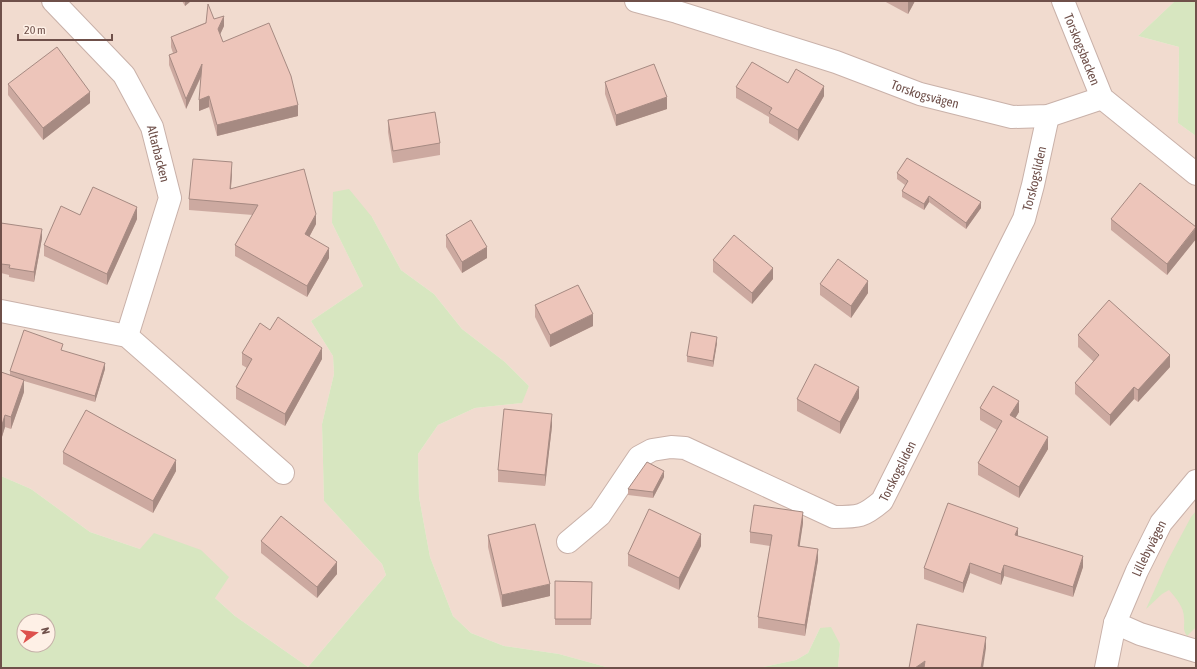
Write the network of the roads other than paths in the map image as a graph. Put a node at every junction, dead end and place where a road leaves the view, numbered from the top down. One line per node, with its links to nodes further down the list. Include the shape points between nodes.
1 (53, 1): 8 (street, Altarbacken, via 124,74 152,127 170,198)
2 (636, 1): 5 (street, Torskogsvägen, via 836,62 920,94 1012,117)
3 (1063, 1): 4 (street, Torskogsbacken)
4 (1102, 98): 5 (street, Torskogsvägen); 6 (street)
5 (1048, 116): 11 (street, Torskogsliden, via 1024,219 882,501 870,511 856,517 834,517 685,448 671,447 652,450 639,457 600,515)
6 (1196, 174)
7 (1, 311): 8 (street)
8 (127, 336): 9 (street)
9 (283, 473)
10 (1196, 481): 12 (street, Lillebyvägen, via 1161,523 1137,570)
11 (568, 542)
12 (1115, 623): 13 (street, via 1140,634); 14 (street, Lillebyvägen)
13 (1196, 651)
14 (1106, 668)

